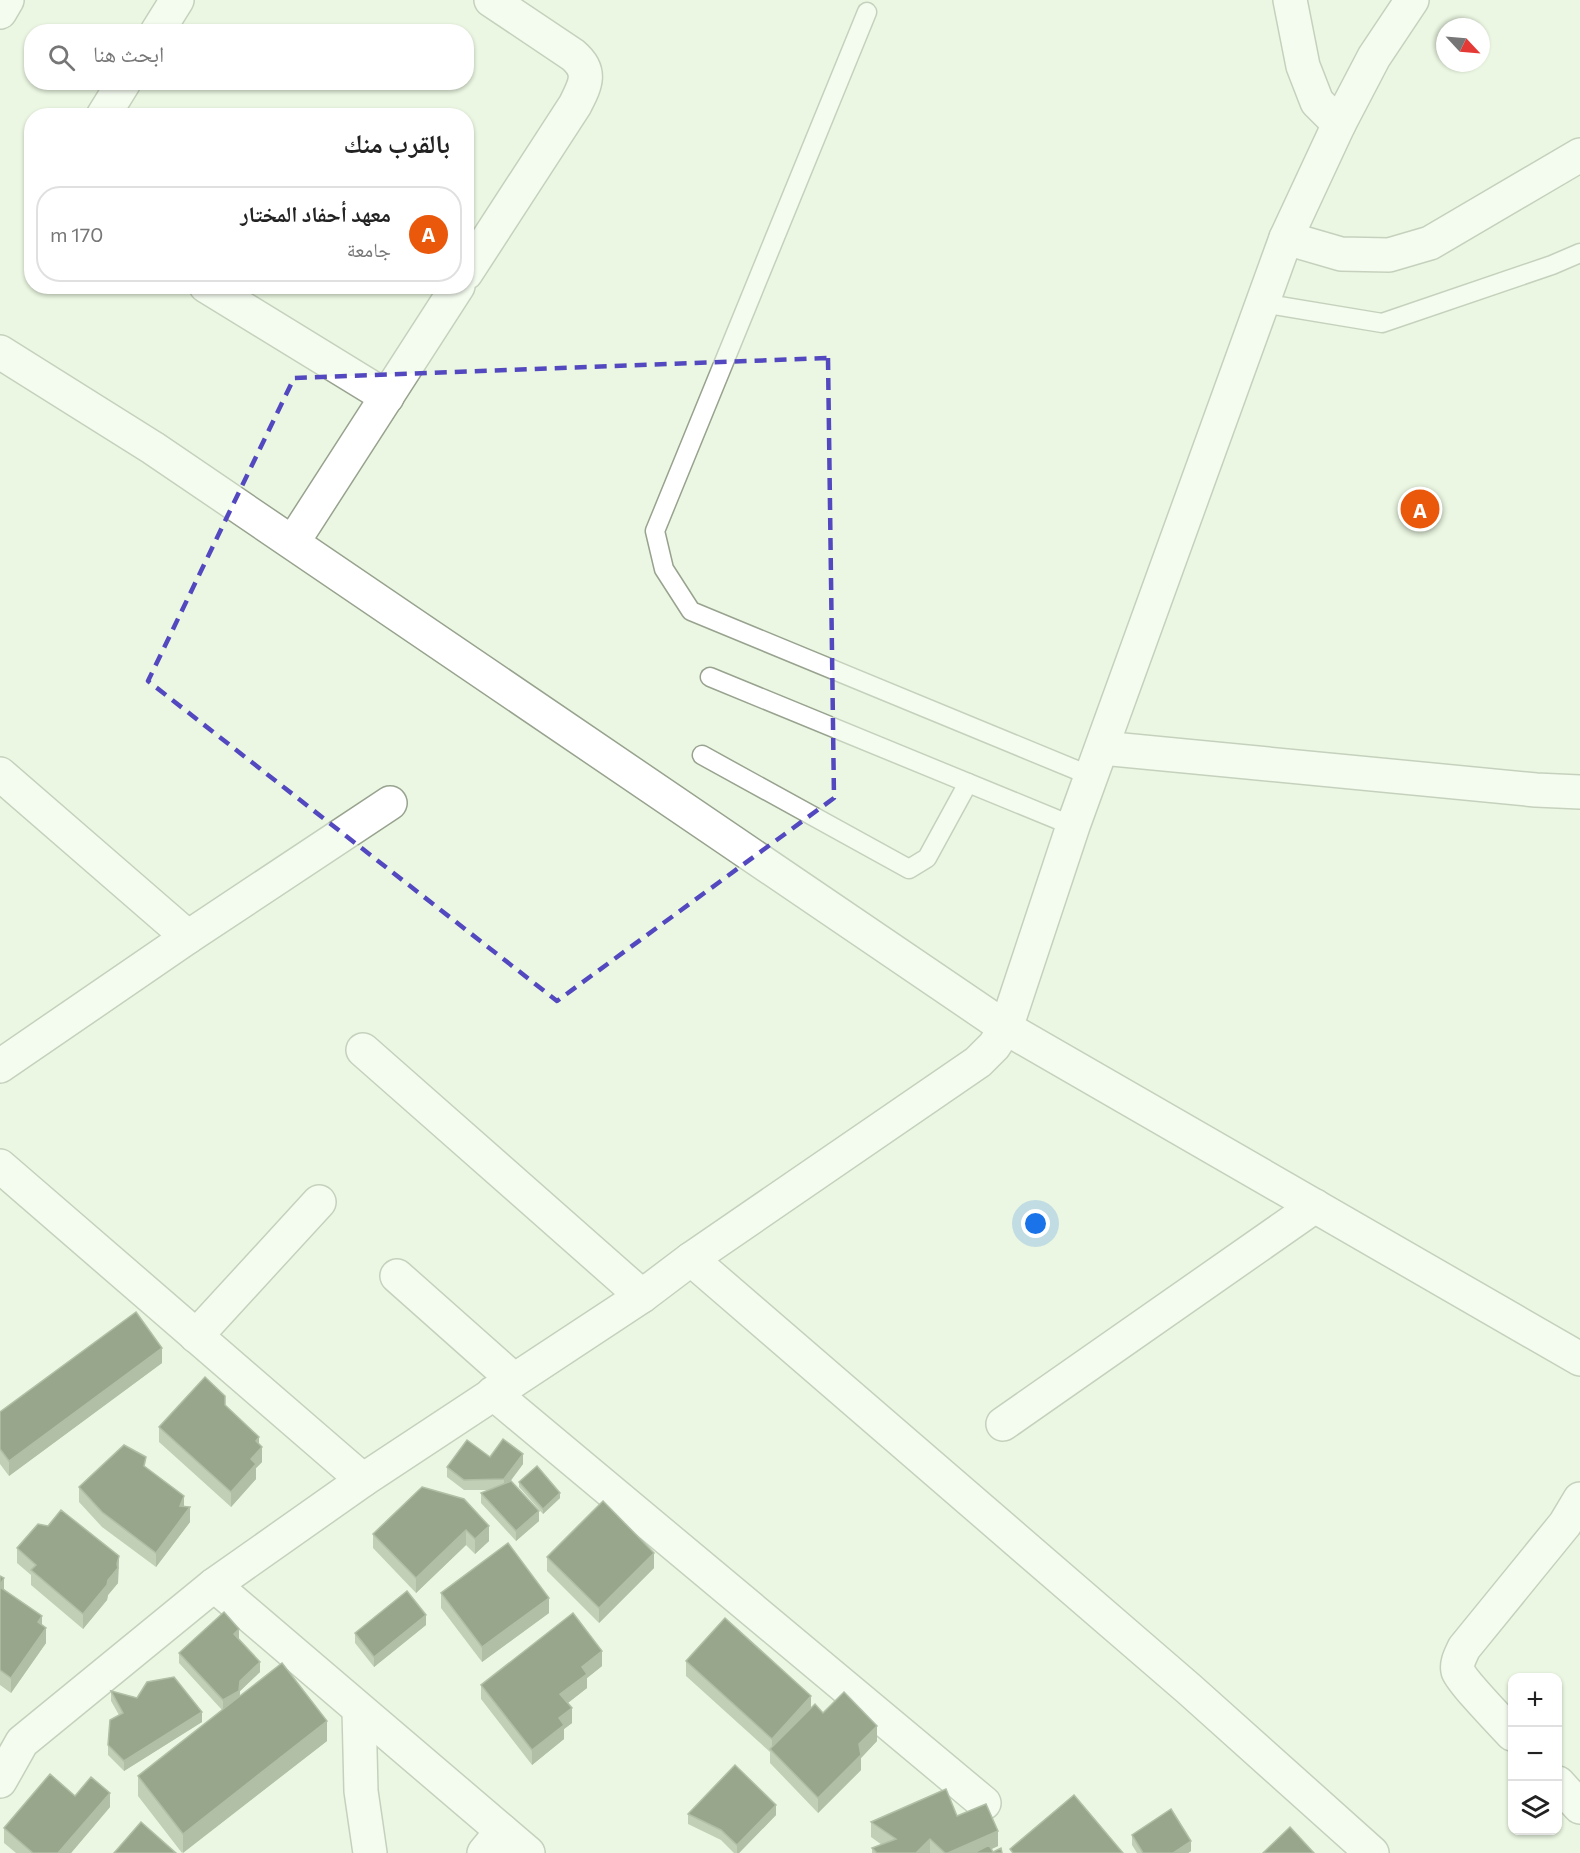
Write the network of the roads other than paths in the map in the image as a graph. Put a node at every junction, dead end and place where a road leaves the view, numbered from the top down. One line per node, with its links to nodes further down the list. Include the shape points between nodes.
1 (8, 0): 6 (street)
2 (177, 0): 8 (street)
3 (491, 0): 13 (street, via 573,55 586,70 575,105)
4 (1290, 0): 9 (street, via 1303,66 1317,102)
5 (1412, 0): 9 (street, via 1374,57)
6 (0, 12)
7 (867, 12): 22 (lane, via 655,531 664,569 691,611)
8 (162, 24)
9 (1339, 124): 11 (street)
10 (1580, 155): 11 (street, via 1430,243 1389,255 1341,254)
11 (1286, 238): 16 (street)
12 (1580, 253): 16 (lane, via 1382,323)
13 (474, 261)
14 (219, 294): 18 (street)
15 (453, 294): 18 (street)
16 (1262, 303): 22 (street)
17 (0, 352): 19 (street)
18 (387, 397): 19 (street)
19 (293, 542): 29 (street)
20 (710, 677): 24 (lane)
21 (702, 755): 24 (lane, via 909,869 927,858)
22 (1096, 762): 25 (street); 27 (street)
23 (0, 774): 28 (street)
24 (968, 783): 27 (lane)
25 (1580, 792)
26 (390, 803): 28 (street)
27 (1073, 826): 29 (street)
28 (188, 937): 31 (street)
29 (1006, 1028): 34 (street); 35 (street, via 978,1062)
30 (363, 1050): 37 (street)
31 (0, 1066)
32 (0, 1166): 38 (street)
33 (319, 1202): 38 (street)
34 (1315, 1206): 39 (street); 41 (street)
35 (691, 1259): 37 (street); 54 (street, via 1189,1689)
36 (397, 1276): 40 (street)
37 (642, 1296): 40 (street)
38 (196, 1336): 42 (street)
39 (1580, 1359)
40 (504, 1386): 42 (street); 49 (street)
41 (1003, 1424)
42 (363, 1480): 44 (street)
43 (1580, 1499): 46 (street, via 1565,1524 1459,1659 1458,1671)
44 (214, 1586): 45 (street); 47 (street, via 22,1742)
45 (359, 1710): 51 (street); 52 (street, via 362,1791)
46 (1508, 1729)
47 (0, 1781)
48 (1562, 1788): 50 (street)
49 (984, 1803)
50 (1580, 1807)
51 (493, 1842): 53 (street)
52 (370, 1853)
53 (528, 1853)
54 (1372, 1853)

